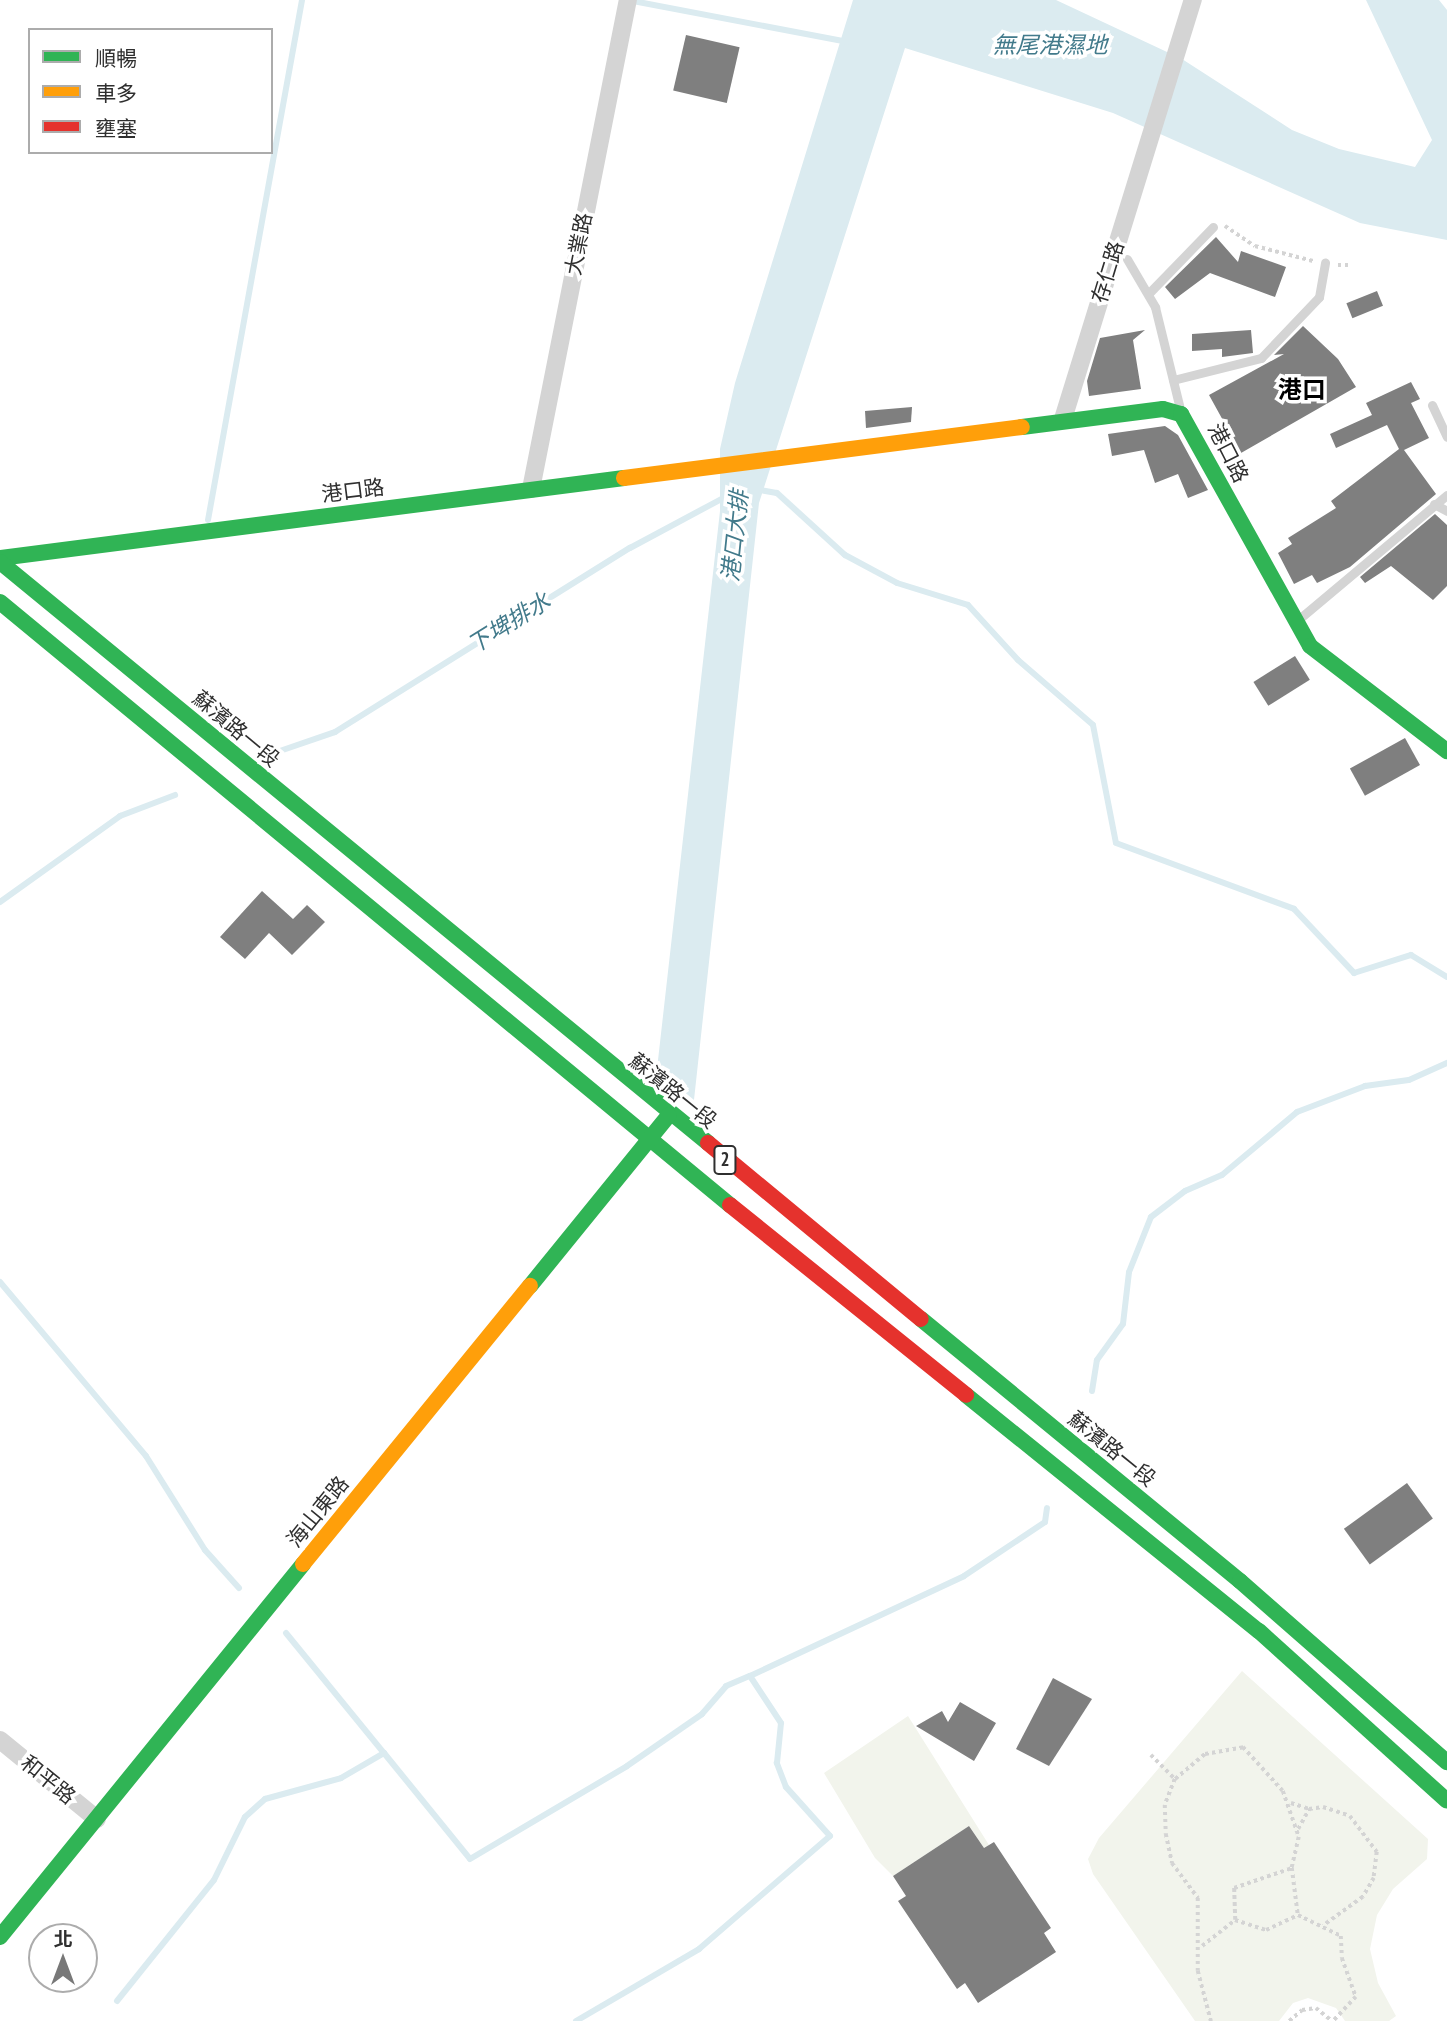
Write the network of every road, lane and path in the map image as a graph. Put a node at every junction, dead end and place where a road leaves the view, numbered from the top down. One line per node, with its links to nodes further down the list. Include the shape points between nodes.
1 (628, 0): 13 (street, 大業路)
2 (1192, 0): 4 (street, 存仁路)
3 (1213, 227): 5 (path, via 1230,228 1255,246); 7 (lane)
4 (1121, 254): 7 (lane); 11 (street, 存仁路)
5 (1325, 263): 6 (path); 8 (lane, via 1319,297 1261,358)
6 (1352, 265)
7 (1149, 293): 8 (lane)
8 (1173, 380): 10 (lane)
9 (1432, 405): 12 (lane)
10 (1181, 414): 11 (main road, 港口路, via 1146,409); 19 (main road, 港口路)
11 (1063, 419): 13 (main road, 港口路)
12 (1447, 438)
13 (531, 489): 17 (main road, 港口路)
14 (1447, 495): 15 (lane)
15 (1434, 504): 16 (lane); 19 (lane, via 1335,594)
16 (1447, 511)
17 (0, 560): 21 (main road, 蘇濱路一段 / 2)
18 (0, 602): 22 (main road, 2)
19 (1295, 622): 20 (main road, 港口路, via 1323,661)
20 (1447, 751)
21 (349, 850): 22 (main road); 23 (main road, 蘇濱路一段 / 2)
22 (332, 873): 24 (main road, 2)
23 (669, 1115): 24 (main road, 海山東路); 27 (main road, 蘇濱路一段 / 2, via 1240,1581)
24 (647, 1138): 29 (main road, 2, via 1259,1631); 32 (main road, 海山東路)
25 (0, 1740): 32 (street, 和平路)
26 (1151, 1755): 28 (path)
27 (1447, 1762)
28 (1175, 1779): 30 (path, via 1205,1754 1243,1747); 39 (path, via 1165,1805 1166,1834 1172,1863 1198,1898)
29 (1447, 1801)
30 (1290, 1802): 31 (path); 33 (path, via 1287,1811)
31 (1309, 1809): 33 (path); 37 (path, via 1323,1807 1350,1816 1377,1852 1374,1878 1363,1897)
32 (97, 1819): 38 (main road, 海山東路)
33 (1298, 1829): 34 (path)
34 (1292, 1868): 35 (path); 36 (path, via 1234,1888)
35 (1298, 1915): 36 (path, via 1266,1930); 37 (path)
36 (1235, 1920): 39 (path)
37 (1323, 1926): 42 (path, via 1341,1936 1342,1958 1356,1997)
38 (0, 1937)
39 (1200, 1947): 40 (path, via 1198,1971)
40 (1211, 2021)
41 (1289, 2021): 42 (path, via 1302,2010 1316,2008)
42 (1333, 2021)

